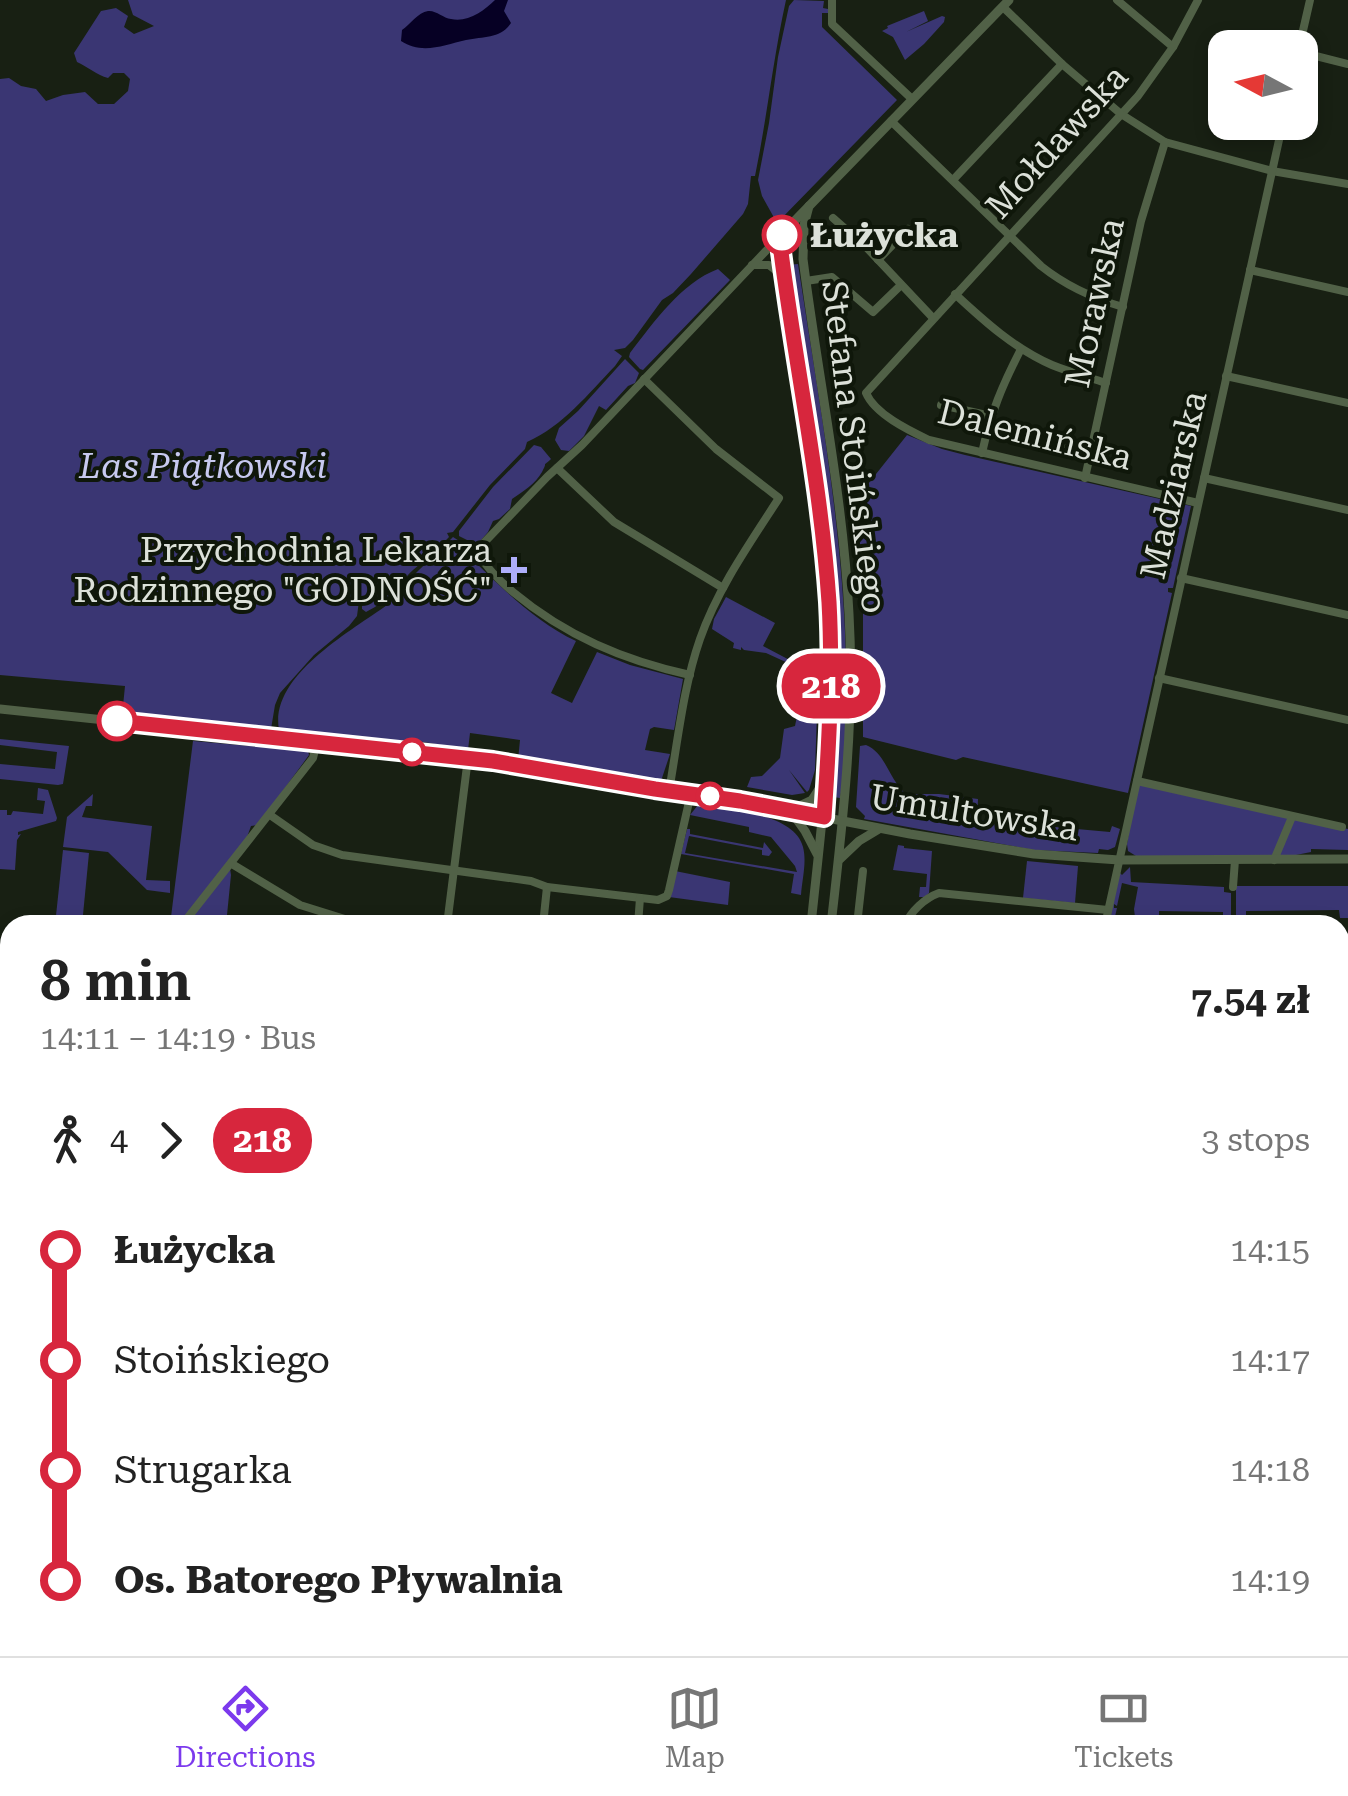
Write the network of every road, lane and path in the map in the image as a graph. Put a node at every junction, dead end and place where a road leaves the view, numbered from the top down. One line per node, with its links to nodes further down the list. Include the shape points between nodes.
1 (832, 0): 11 (street, via 832,24)
2 (1118, 0): 7 (street)
3 (1198, 0): 7 (street, Mołdawska)
4 (1310, 0): 6 (street)
5 (1006, 3): 9 (street); 11 (street)
6 (1304, 30)
7 (1173, 47): 12 (street, Mołdawska)
8 (1318, 55): 10 (street)
9 (1062, 64): 12 (street); 17 (street)
10 (1348, 64)
11 (912, 100): 13 (street)
12 (1121, 114): 15 (street); 23 (street, Mołdawska)
13 (891, 122): 17 (street); 19 (street)
14 (1279, 140): 16 (street, Madziarska)
15 (1164, 142): 16 (street); 33 (street, Morawska)
16 (1272, 171): 18 (street); 27 (street, Madziarska)
17 (952, 180): 23 (street)
18 (1348, 184)
19 (809, 206): 22 (street); 24 (street, Stefana Stoińskiego)
20 (834, 218): 25 (street)
21 (908, 228): 25 (street)
22 (782, 235): 24 (street, Stefana Stoińskiego); 26 (street); 28 (street, Stefana Stoińskiego)
23 (1009, 236): 32 (street, Mołdawska); 33 (street, via 1060,281)
24 (803, 259): 29 (street, Stefana Stoińskiego)
25 (878, 260): 30 (street)
26 (752, 265): 28 (street, via 769,265); 37 (street)
27 (1250, 270): 31 (street); 36 (street, Madziarska)
28 (784, 278): 60 (street, Stefana Stoińskiego, via 827,577)
29 (806, 281): 30 (street, via 832,277 873,312); 68 (street, Stefana Stoińskiego, via 850,615)
30 (902, 284): 34 (street)
31 (1348, 292)
32 (955, 294): 34 (street, Mołdawska); 35 (street)
33 (1123, 307): 38 (street, Morawska)
34 (933, 318): 39 (street, Mołdawska, via 867,390)
35 (1021, 348): 38 (street); 42 (street)
36 (1226, 376): 40 (street); 48 (street, Madziarska)
37 (644, 379): 46 (street); 52 (street, via 779,498)
38 (1106, 382): 47 (street, Morawska)
39 (868, 399): 45 (street, Dalemińska, via 929,440)
40 (1348, 404)
41 (942, 405): 42 (street)
42 (990, 416): 45 (street)
43 (1058, 446): 44 (street)
44 (1068, 447)
45 (982, 452): 47 (street, Dalemińska)
46 (557, 468): 52 (street, via 614,522); 54 (street, via 477,550 480,558 506,586 581,639)
47 (1084, 478): 49 (street, Dalemińska)
48 (1204, 478): 49 (street, Madziarska); 50 (street)
49 (1198, 504): 51 (street, Madziarska)
50 (1348, 510)
51 (1181, 578): 53 (street); 55 (street, Madziarska)
52 (723, 588): 54 (street)
53 (1348, 615)
54 (690, 675): 62 (street)
55 (1159, 678): 57 (street); 61 (street, Madziarska)
56 (0, 708): 58 (street, Umultowska)
57 (1348, 720)
58 (317, 742): 59 (street, Umultowska); 65 (street, via 313,758)
59 (468, 758): 62 (street, Umultowska); 78 (street)
60 (826, 778): 64 (street, via 812,800); 66 (street, Stefana Stoińskiego)
61 (1137, 780): 67 (street); 73 (street, Madziarska)
62 (669, 791): 63 (street, Umultowska)
63 (690, 793): 64 (street, Umultowska); 82 (street, via 666,896)
64 (790, 810): 66 (street, Umultowska); 71 (street)
65 (270, 815): 77 (street); 78 (street, via 328,852)
66 (824, 817): 68 (street, Umultowska); 71 (street, Stefana Stoińskiego)
67 (1292, 817): 69 (street); 75 (street)
68 (843, 820): 70 (street, Umultowska); 76 (street, Stefana Stoińskiego)
69 (1342, 827)
70 (879, 828): 73 (street, Umultowska, via 1003,850); 76 (street)
71 (818, 857): 89 (street, Stefana Stoińskiego)
72 (1348, 859): 75 (street, Umultowska)
73 (1119, 860): 74 (street, Umultowska); 83 (street, Madziarska)
74 (1235, 860): 75 (street, Umultowska); 81 (street)
75 (1274, 860)
76 (838, 862): 90 (street, Stefana Stoińskiego)
77 (232, 864): 84 (street); 85 (street, via 300,905)
78 (454, 871): 80 (street); 86 (street)
79 (863, 871): 91 (street)
80 (547, 887): 82 (street); 87 (street)
81 (1233, 887)
82 (640, 898): 88 (street)
83 (1105, 910): 92 (street, via 943,893); 93 (street, Madziarska)
84 (190, 915)
85 (332, 915)
86 (448, 915)
87 (544, 915)
88 (639, 915)
89 (812, 915)
90 (832, 915)
91 (858, 915)
92 (911, 915)
93 (1105, 915)

